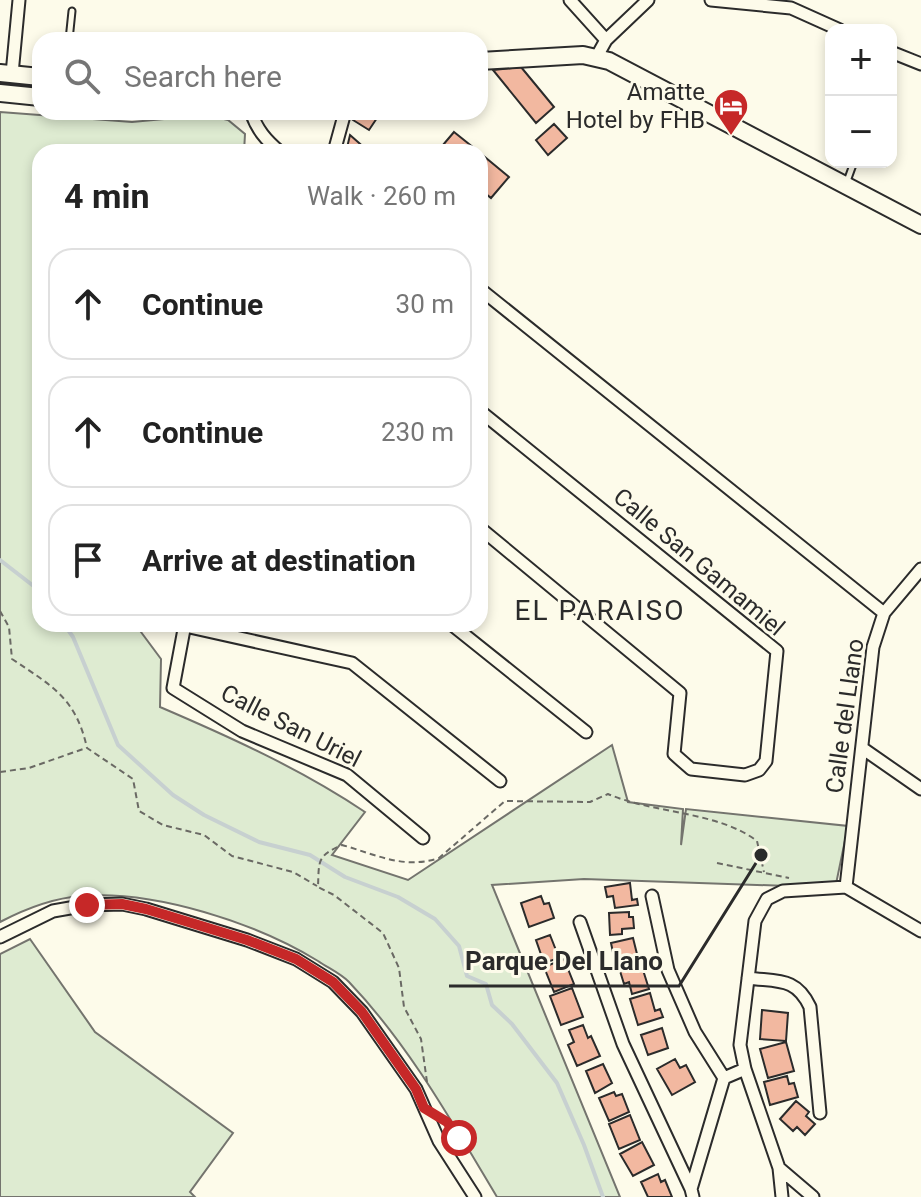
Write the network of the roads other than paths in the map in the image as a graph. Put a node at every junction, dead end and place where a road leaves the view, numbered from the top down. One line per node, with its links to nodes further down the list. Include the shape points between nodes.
1 (19, 0): 13 (street)
2 (570, 0): 8 (street)
3 (648, 0): 8 (street)
4 (711, 0): 6 (street, via 791,8)
5 (72, 11): 7 (lane)
6 (827, 24)
7 (70, 32)
8 (606, 40): 10 (street)
9 (897, 57): 12 (street)
10 (596, 58): 11 (street); 22 (street, via 640,75)
11 (488, 61)
12 (921, 64)
13 (6, 74): 14 (street)
14 (32, 76)
15 (0, 93): 16 (street)
16 (32, 96)
17 (254, 120): 19 (street)
18 (343, 120): 20 (street)
19 (265, 144)
20 (336, 144)
21 (852, 168): 22 (lane)
22 (845, 185): 23 (street)
23 (921, 225)
24 (488, 295): 28 (street, Calle del Llano)
25 (488, 417): 26 (street, Calle San Gamamiel, via 777,651 766,761 759,770 745,775 691,769 682,762 674,754 680,693)
26 (488, 535)
27 (921, 569): 28 (street)
28 (884, 613): 33 (street, Calle del Llano, via 873,647)
29 (184, 632): 36 (street, Calle San Uriel, via 173,688 242,731 347,775)
30 (216, 632): 34 (street, via 352,663)
31 (461, 632): 32 (street)
32 (586, 732)
33 (862, 748): 35 (street); 37 (street, Calle del Llano)
34 (500, 781)
35 (921, 789)
36 (423, 838)
37 (846, 887): 40 (street); 42 (street, via 783,891 767,899 755,921)
38 (652, 896): 44 (street, via 668,970 695,1032)
39 (580, 922): 47 (street, via 623,1044)
40 (921, 931)
41 (0, 937): 48 (street, via 53,911 122,904 296,959 333,982 362,1012 416,1089 439,1141)
42 (748, 978): 43 (street, via 740,1045); 45 (street, via 793,983 803,993 810,1007)
43 (745, 1069): 44 (street); 46 (street)
44 (724, 1078): 47 (street)
45 (820, 1113)
46 (779, 1168): 49 (street); 50 (street)
47 (692, 1193)
48 (475, 1197)
49 (782, 1197)
50 (813, 1197)

